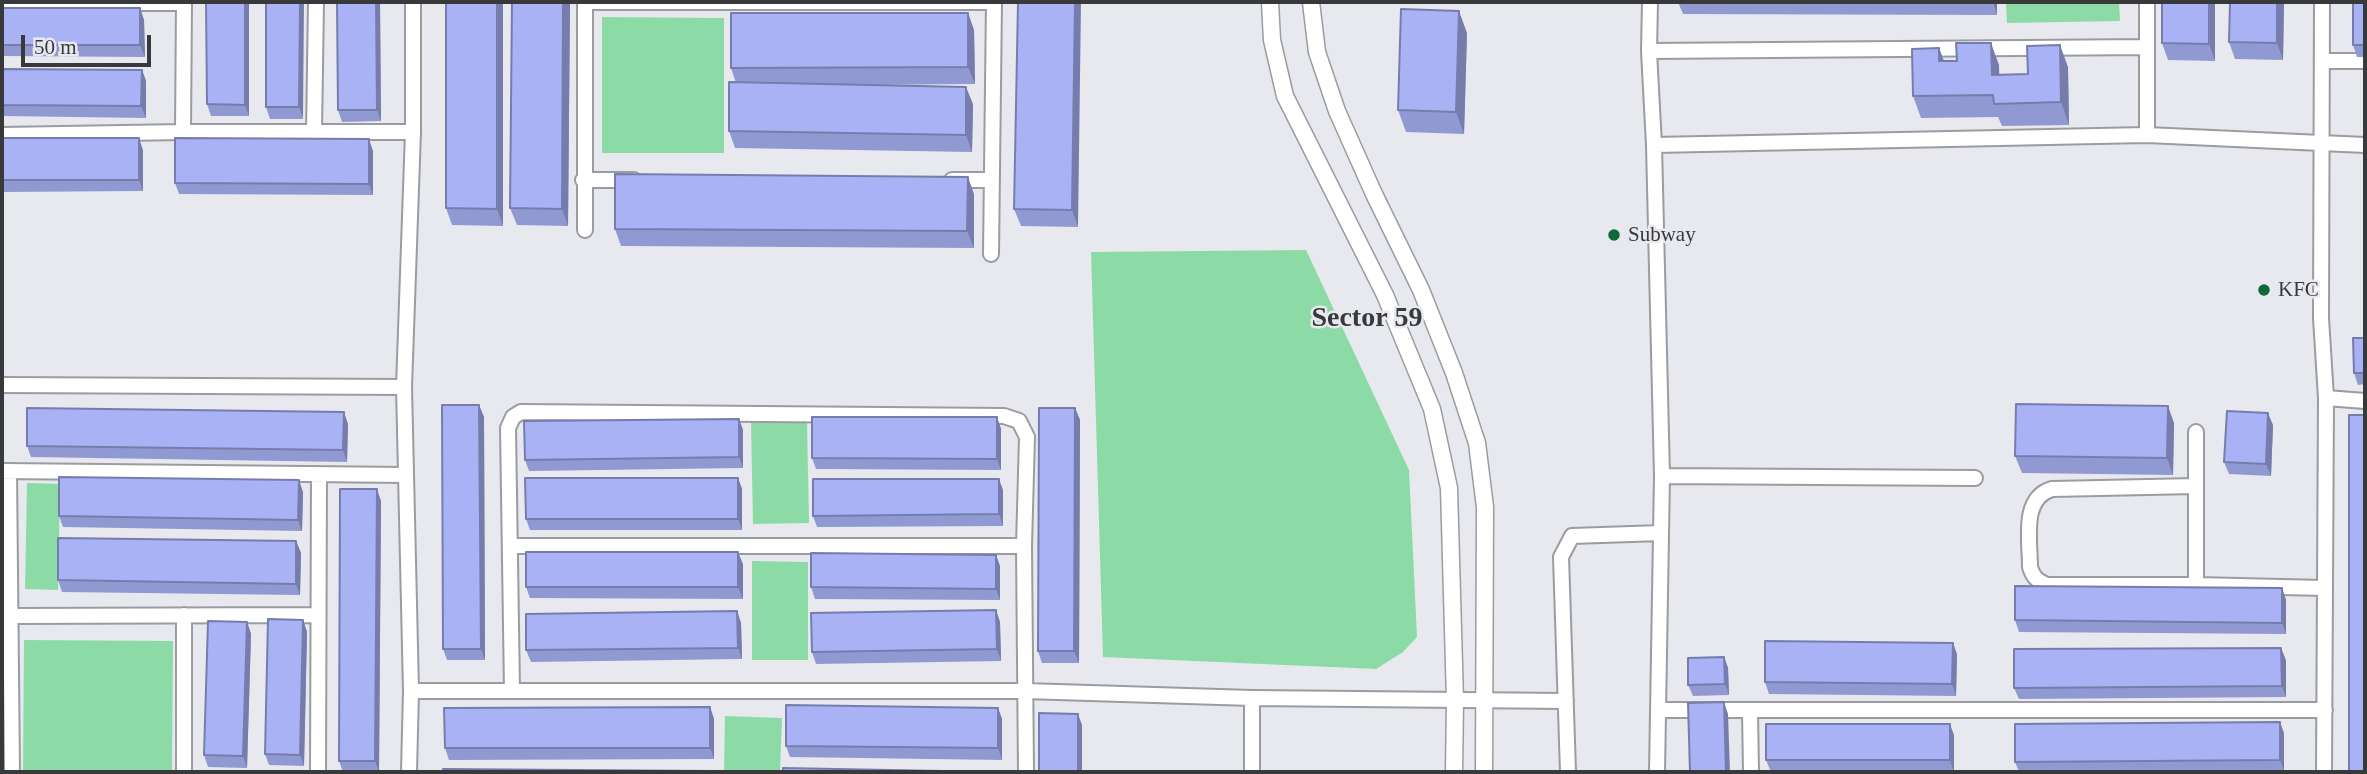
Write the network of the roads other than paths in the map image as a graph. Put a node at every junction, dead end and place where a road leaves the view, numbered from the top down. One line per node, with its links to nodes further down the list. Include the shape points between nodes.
1 (316, 2): 17 (street)
2 (413, 2): 18 (street)
3 (585, 2): 4 (street); 24 (street)
4 (994, 2): 27 (street)
5 (1270, 2): 53 (street, via 1272,40 1285,96 1385,295 1432,409 1449,488)
6 (1311, 2): 55 (street, via 1317,52 1337,111 1424,297 1477,443 1485,507)
7 (1650, 2): 13 (street)
8 (2147, 2): 12 (street)
9 (2322, 2): 14 (street)
10 (2, 3): 11 (street)
11 (184, 3): 16 (street)
12 (2147, 47): 13 (street); 20 (street)
13 (1649, 51): 22 (street)
14 (2323, 61): 15 (street); 21 (street)
15 (2365, 61)
16 (183, 132): 17 (street); 19 (street)
17 (314, 132): 18 (street)
18 (413, 132): 31 (street)
19 (2, 135)
20 (2147, 135): 21 (street); 22 (street)
21 (2323, 144): 23 (street); 32 (street, via 2321,318)
22 (1654, 145): 38 (street)
23 (2365, 145)
24 (583, 180): 25 (street); 28 (street)
25 (651, 180)
26 (938, 180): 27 (street)
27 (992, 180): 29 (street)
28 (584, 230)
29 (990, 254)
30 (2, 385): 31 (street)
31 (404, 387): 37 (street)
32 (2326, 398): 33 (street); 45 (street)
33 (2365, 401)
34 (2196, 432): 40 (street)
35 (5, 471): 36 (street); 48 (street)
36 (318, 475): 37 (street); 47 (street)
37 (406, 475): 49 (street)
38 (1662, 475): 39 (street); 41 (street)
39 (1975, 478)
40 (2196, 486): 44 (street); 44 (street, via 2042,492 2031,513 2030,567 2032,575 2047,585)
41 (1661, 533): 54 (street, via 1572,536 1561,556); 56 (street)
42 (510, 546): 43 (street); 43 (street, via 508,428 521,412 1004,416 1019,421 1027,437); 50 (street)
43 (1024, 546): 51 (street)
44 (2196, 585): 45 (street)
45 (2324, 589): 57 (street)
46 (184, 615): 47 (street); 48 (street); 60 (street)
47 (318, 615): 61 (street)
48 (10, 616): 59 (street)
49 (411, 691): 50 (street); 62 (street)
50 (512, 691): 51 (street)
51 (1025, 691): 52 (street); 63 (street)
52 (1252, 698): 53 (street); 64 (street)
53 (1455, 701): 55 (street); 65 (street)
54 (1566, 701): 55 (street); 67 (street)
55 (1484, 702): 66 (street)
56 (1658, 710): 58 (street); 68 (street)
57 (2325, 710): 58 (street); 70 (street)
58 (1750, 711): 69 (street)
59 (12, 772)
60 (184, 772)
61 (318, 772)
62 (409, 772)
63 (1026, 772)
64 (1252, 772)
65 (1454, 772)
66 (1485, 772)
67 (1568, 772)
68 (1657, 772)
69 (1751, 772)
70 (2323, 772)

